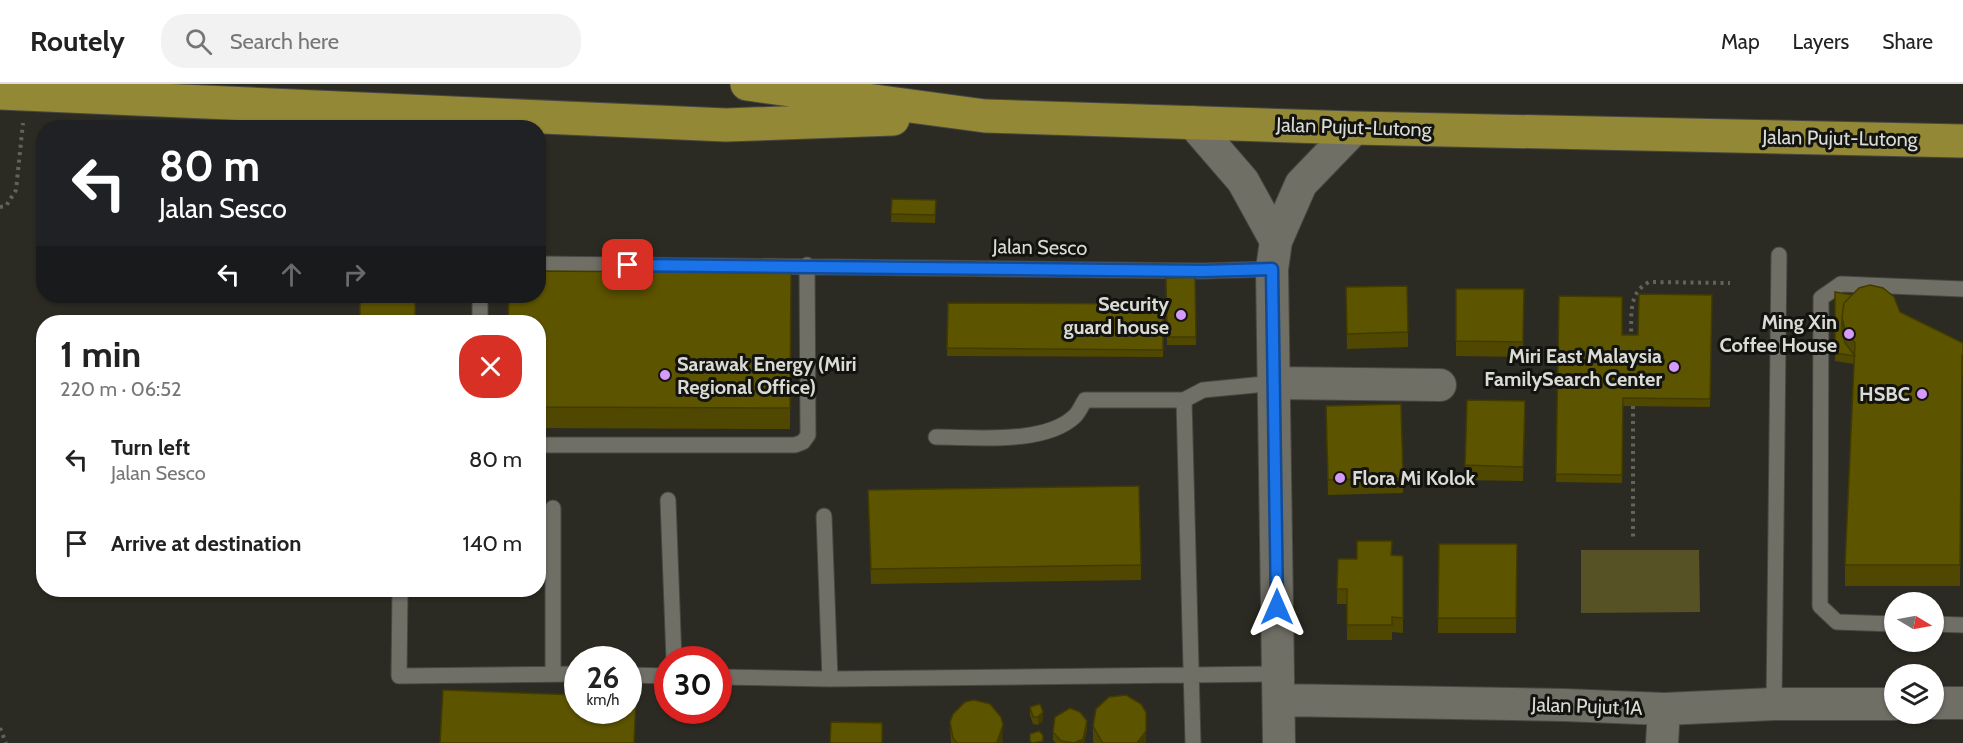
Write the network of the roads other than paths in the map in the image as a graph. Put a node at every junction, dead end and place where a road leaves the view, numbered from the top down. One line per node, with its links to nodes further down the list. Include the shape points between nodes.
1 (747, 84): 3 (highway, Jalan Pujut-Lutong)
2 (13, 94): 3 (highway, via 726,125)
3 (985, 116): 4 (highway, Jalan Pujut-Lutong)
4 (1192, 122): 5 (highway, Jalan Pujut-Lutong); 7 (street, via 1244,181)
5 (1355, 128): 6 (highway, Jalan Pujut-Lutong); 7 (street, via 1301,184)
6 (1963, 141)
7 (1274, 255): 10 (lane, Jalan Sesco, via 1203,271); 12 (street)
8 (1779, 255): 33 (lane)
9 (546, 264): 10 (lane, Jalan Sesco)
10 (807, 265): 16 (lane, via 808,435 803,442)
11 (1963, 289): 21 (lane, via 1841,284 1821,298 1820,606 1837,622)
12 (1276, 383): 13 (street); 14 (lane, via 1203,390); 30 (street)
13 (1440, 385)
14 (1184, 400): 15 (lane, via 1085,400 1076,416 1034,436); 27 (lane)
15 (936, 437)
16 (546, 445)
17 (668, 500): 24 (lane)
18 (553, 508): 25 (lane)
19 (824, 516): 29 (lane)
20 (400, 597): 25 (lane, via 399,676)
21 (1884, 624)
22 (1944, 624): 23 (lane)
23 (1963, 625)
24 (673, 646)
25 (553, 674): 26 (lane)
26 (564, 674)
27 (1190, 676): 29 (lane); 30 (lane); 36 (lane)
28 (732, 677): 29 (lane)
29 (830, 679)
30 (1278, 687): 35 (street, Jalan Pujut 1A); 37 (street)
31 (1944, 703): 32 (street)
32 (1963, 703)
33 (1774, 704): 34 (street, Jalan Pujut 1A); 35 (street, Jalan Pujut 1A)
34 (1884, 704)
35 (1664, 710): 38 (street)
36 (1193, 743)
37 (1279, 743)
38 (1662, 743)

